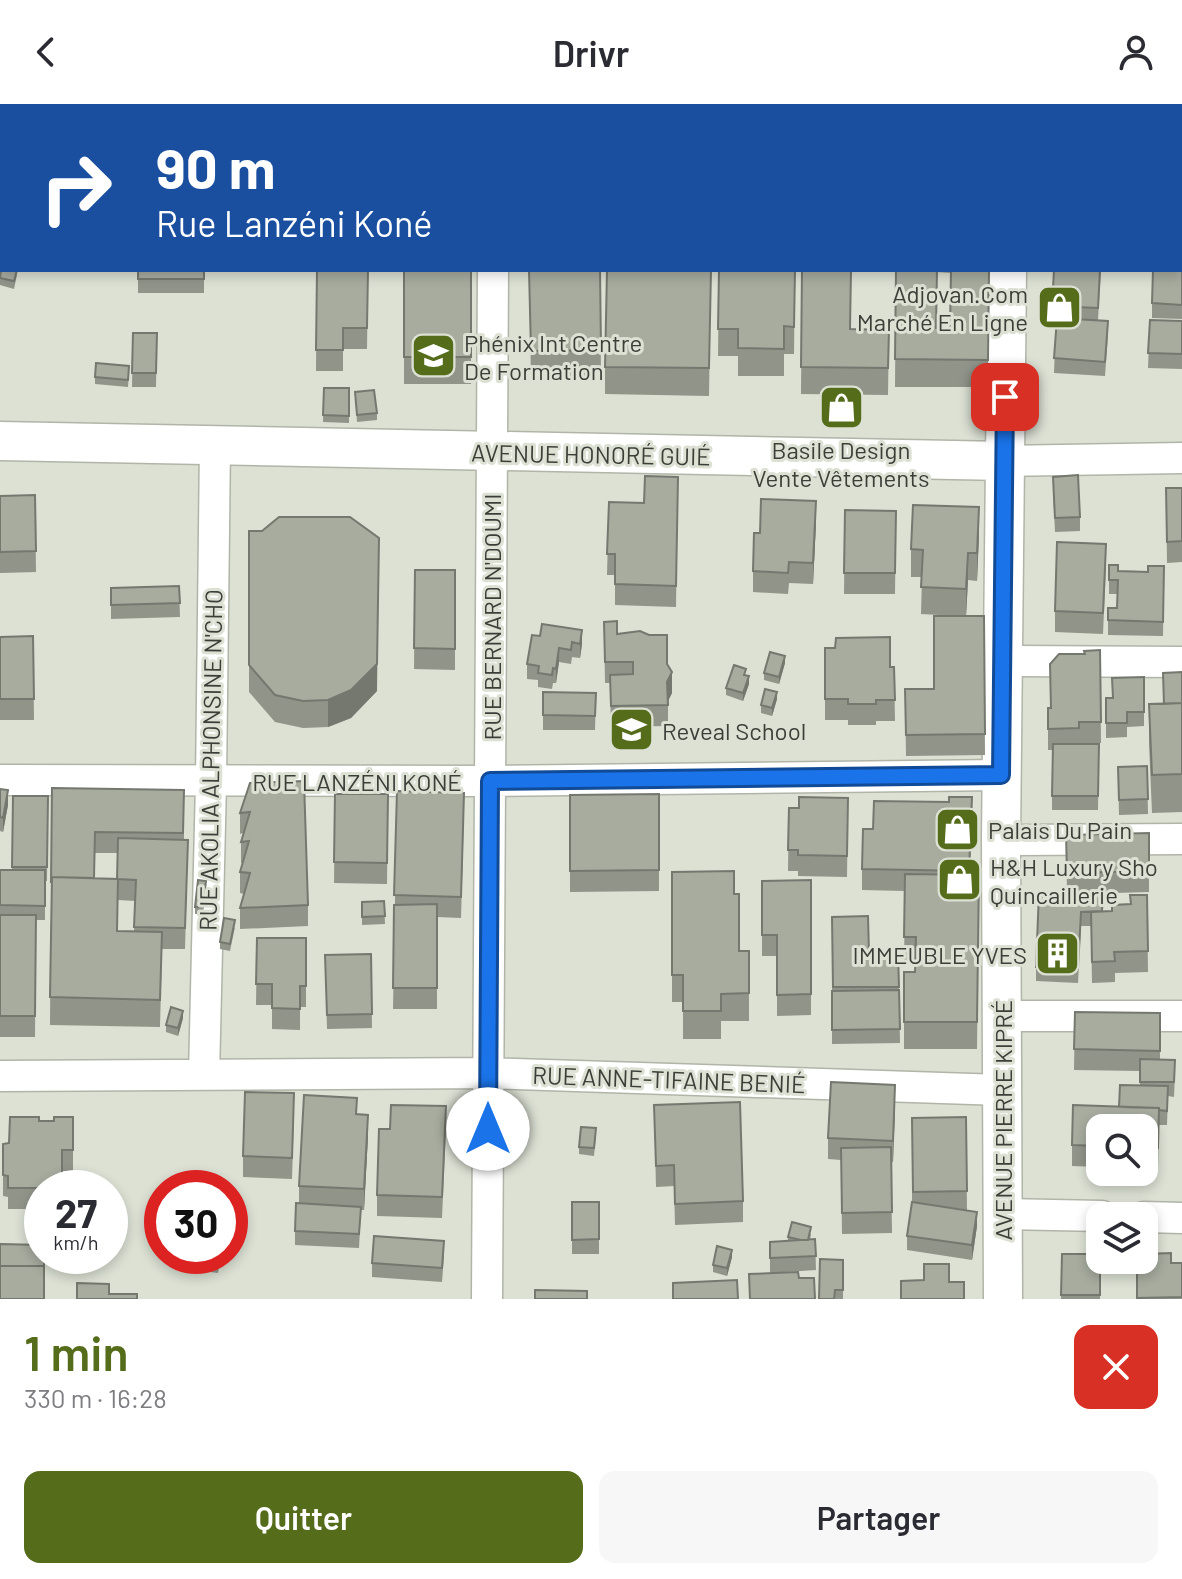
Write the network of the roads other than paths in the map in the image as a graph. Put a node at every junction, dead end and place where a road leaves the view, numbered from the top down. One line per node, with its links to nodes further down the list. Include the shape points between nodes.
1 (493, 272): 5 (street, RUE BERNARD N'DOUMI)
2 (1007, 272): 7 (street, AVENUE PIERRE KIPRÉ)
3 (0, 441): 4 (street, AVENUE HONORÉ GUIÉ)
4 (215, 445): 5 (street, AVENUE HONORÉ GUIÉ); 13 (street, RUE AKOLIA ALPHONSINE N'CHO)
5 (492, 453): 7 (street, AVENUE HONORÉ GUIÉ); 12 (street, RUE BERNARD N'DOUMI)
6 (1182, 458): 7 (street, AVENUE HONORÉ GUIÉ)
7 (1004, 461): 8 (street, AVENUE PIERRE KIPRÉ)
8 (1003, 661): 9 (street); 10 (street, AVENUE PIERRE KIPRÉ)
9 (1182, 662)
10 (1001, 775): 12 (street, RUE LANZÉNI KONÉ); 15 (street, AVENUE PIERRE KIPRÉ)
11 (0, 780): 13 (street, RUE LANZÉNI KONÉ)
12 (490, 781): 13 (street, RUE LANZÉNI KONÉ); 18 (street, RUE BERNARD N'DOUMI)
13 (211, 782): 19 (street, RUE AKOLIA ALPHONSINE N'CHO)
14 (1182, 839): 15 (street)
15 (1001, 840): 16 (street, AVENUE PIERRE KIPRÉ)
16 (1002, 1016): 17 (street); 21 (street, AVENUE PIERRE KIPRÉ)
17 (1182, 1016)
18 (488, 1073): 19 (street, RUE ANNE-TIFAINE BENIÉ); 21 (street, RUE ANNE-TIFAINE BENIÉ); 26 (street, RUE BERNARD N'DOUMI)
19 (204, 1075): 20 (street, RUE ANNE-TIFAINE BENIÉ)
20 (0, 1076)
21 (1002, 1090): 22 (street, AVENUE PIERRE KIPRÉ)
22 (1003, 1214): 23 (street); 27 (street, AVENUE PIERRE KIPRÉ)
23 (1086, 1216)
24 (1158, 1217): 25 (street)
25 (1182, 1218)
26 (487, 1299)
27 (1003, 1299)

